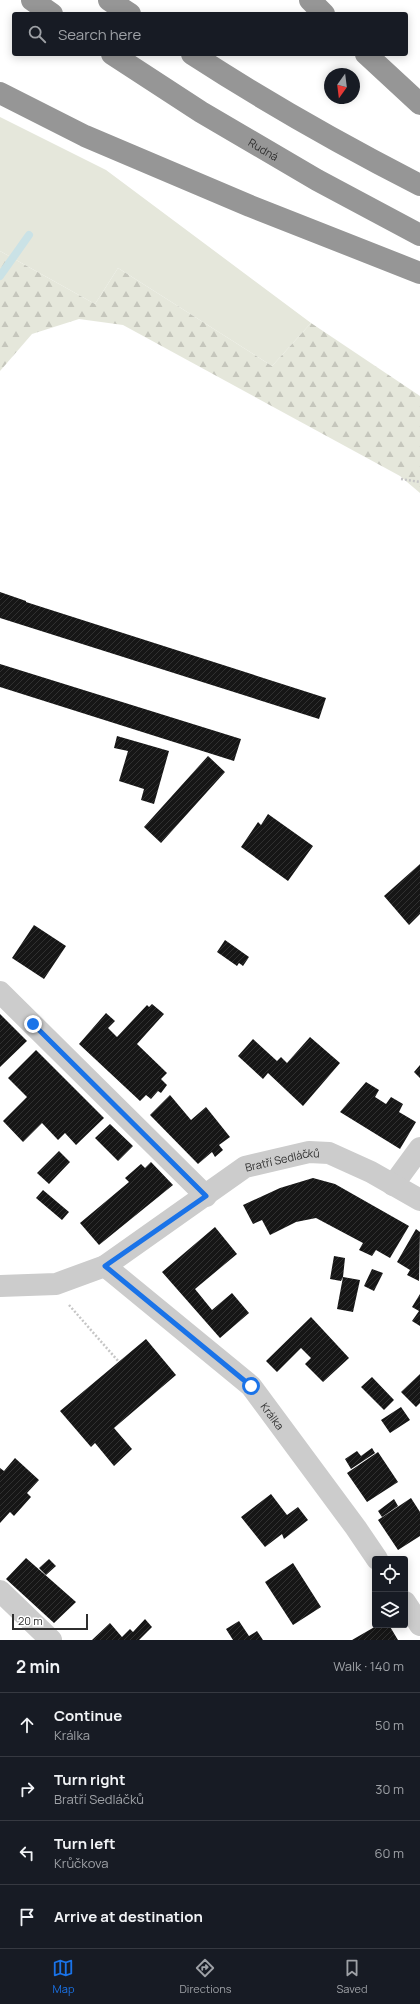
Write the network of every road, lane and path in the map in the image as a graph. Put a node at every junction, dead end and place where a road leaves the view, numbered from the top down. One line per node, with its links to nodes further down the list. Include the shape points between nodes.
1 (32, 0): 4 (highway)
2 (109, 0): 5 (highway)
3 (310, 0): 6 (highway)
4 (49, 12)
5 (127, 12)
6 (322, 12)
7 (115, 56): 13 (highway, Rudná, via 208,116 317,180)
8 (195, 56): 12 (highway, via 344,145)
9 (368, 56): 11 (highway)
10 (0, 93): 14 (highway, via 85,136)
11 (420, 104)
12 (420, 185)
13 (420, 235)
14 (420, 274)
15 (401, 479): 16 (path)
16 (420, 482)
17 (0, 992): 20 (street)
18 (420, 1148): 19 (street)
19 (393, 1185): 20 (street, Bratří Sedláčků, via 329,1153 309,1152 245,1167); 21 (street, Bratří Sedláčků)
20 (206, 1196): 22 (street, Bratří Sedláčků)
21 (420, 1200)
22 (105, 1266): 23 (street, Bratří Sedláčků); 26 (street, Králka, via 251,1386)
23 (56, 1284): 24 (street, Bratří Sedláčků); 25 (path, via 63,1298)
24 (0, 1286)
25 (119, 1362)
26 (375, 1556)
27 (0, 1591): 30 (street)
28 (408, 1607): 29 (street)
29 (420, 1625)
30 (51, 1640)

